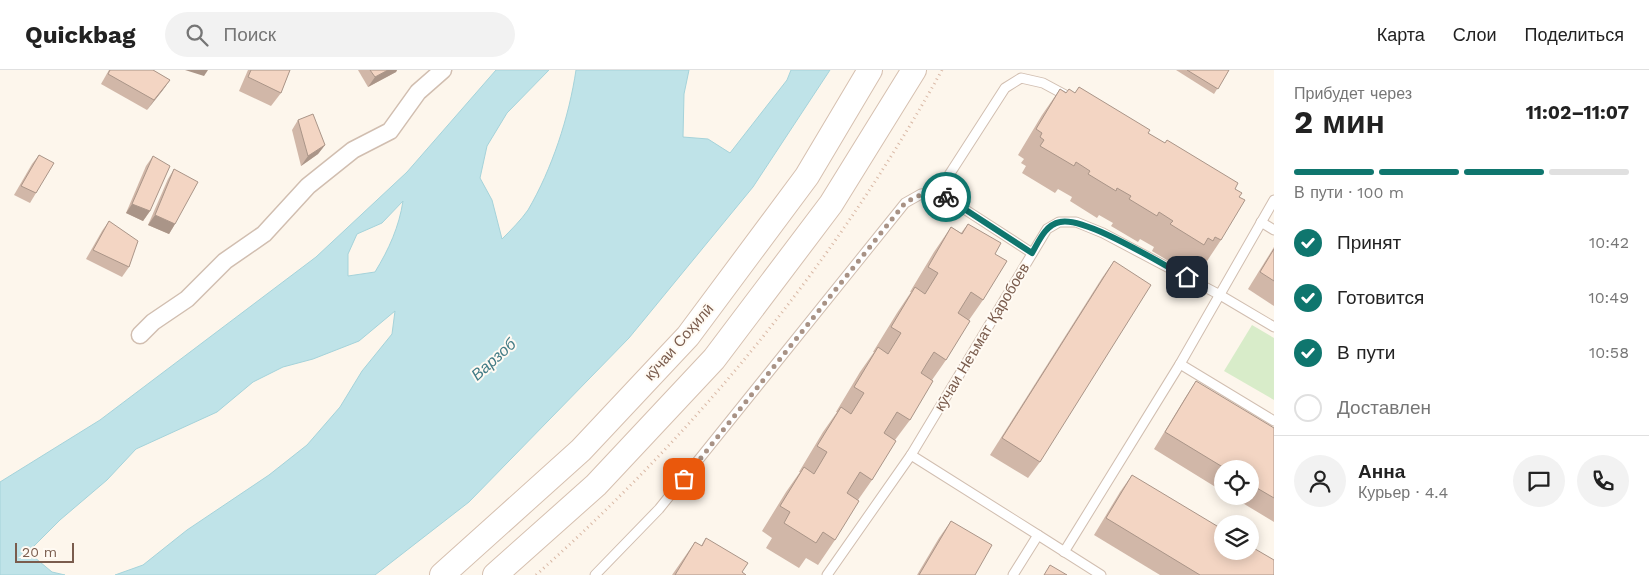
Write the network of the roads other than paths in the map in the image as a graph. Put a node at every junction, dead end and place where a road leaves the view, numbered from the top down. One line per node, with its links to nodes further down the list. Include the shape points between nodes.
1 (443, 70): 12 (street, via 418,92 390,131 353,150 308,186 264,234 225,261 187,299 152,322)
2 (870, 70): 18 (main road, кӯчаи Соҳилӣ, via 807,176 688,336 581,450)
3 (914, 70): 19 (main road, via 831,204 714,359 596,485)
4 (1077, 102): 5 (lane, via 1043,83 1021,78 1005,88)
5 (938, 192): 9 (lane); 20 (lane, via 921,194 905,203 659,509)
6 (1274, 200): 7 (lane)
7 (1261, 222): 8 (lane); 10 (lane)
8 (1274, 230)
9 (1032, 253): 10 (lane, кӯчаи Неъмат Қаробоев, via 1046,229 1059,222 1076,222); 15 (lane, кӯчаи Неъмат Қаробоев)
10 (1220, 295): 11 (lane, кӯчаи Неъмат Қаробоев); 13 (lane)
11 (1274, 327)
12 (140, 335)
13 (1180, 364): 14 (lane); 17 (lane)
14 (1274, 421)
15 (911, 456): 16 (lane); 21 (lane, кӯчаи Неъмат Қаробоев)
16 (1038, 536): 17 (lane); 22 (lane)
17 (1064, 552): 23 (lane)
18 (442, 575)
19 (495, 575)
20 (595, 575)
21 (827, 575)
22 (1013, 575)
23 (1101, 575)

